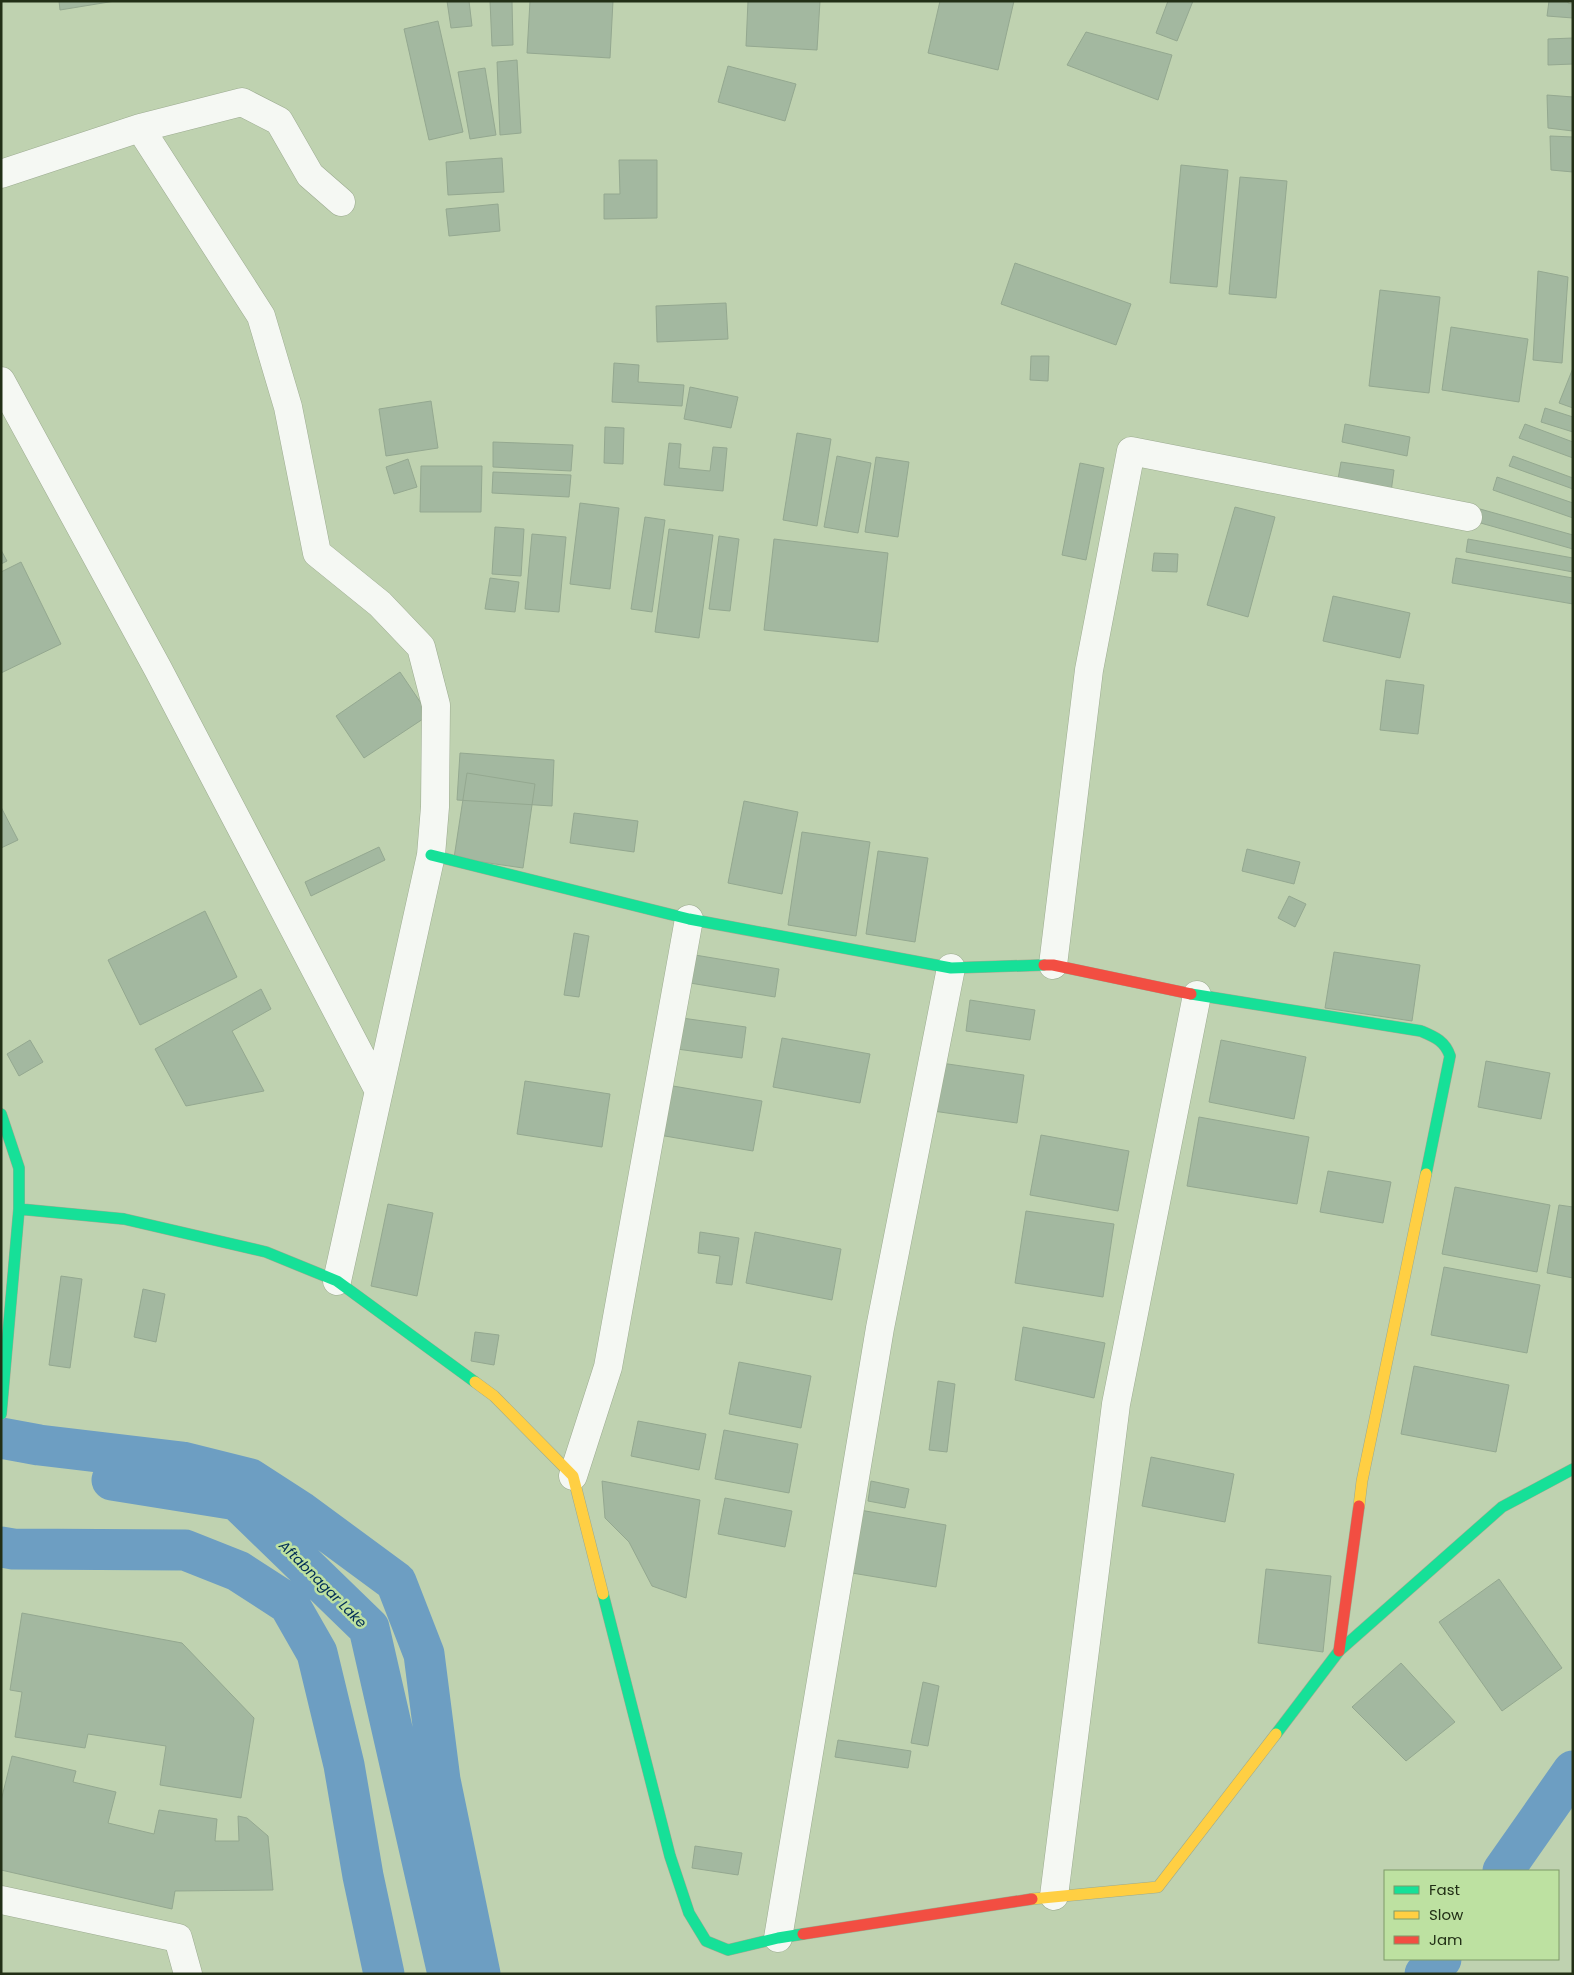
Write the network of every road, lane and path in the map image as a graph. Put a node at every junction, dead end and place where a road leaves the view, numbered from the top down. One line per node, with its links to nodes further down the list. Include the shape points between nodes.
1 (140, 128): 2 (street); 3 (street, via 242,102 279,121 310,175); 6 (street, via 262,316 288,407 317,552 380,604 421,647 436,705)
2 (1, 174)
3 (341, 202)
4 (1, 381): 11 (street, via 158,669)
5 (1468, 517): 8 (street, via 1131,451 1089,670)
6 (432, 855): 7 (street); 11 (street)
7 (690, 919): 9 (street); 17 (street, via 608,1367)
8 (1053, 965): 9 (street); 10 (street)
9 (951, 968): 21 (street, via 880,1328)
10 (1197, 995): 18 (street, via 1421,1031 1447,1046 1450,1056 1362,1481); 19 (street, via 1116,1404)
11 (379, 1091): 14 (street)
12 (1, 1114): 13 (street, via 19,1168)
13 (19, 1209): 14 (street, via 133,1221 266,1252); 15 (street)
14 (337, 1281): 17 (street, via 494,1396)
15 (1, 1414)
16 (1573, 1469): 18 (street, via 1502,1507)
17 (573, 1476): 21 (street, via 670,1856 689,1912 706,1942 728,1950)
18 (1339, 1651): 19 (street, via 1158,1887)
19 (1054, 1896): 21 (street)
20 (1, 1900): 22 (street, via 178,1938)
21 (778, 1938)
22 (188, 1974)

